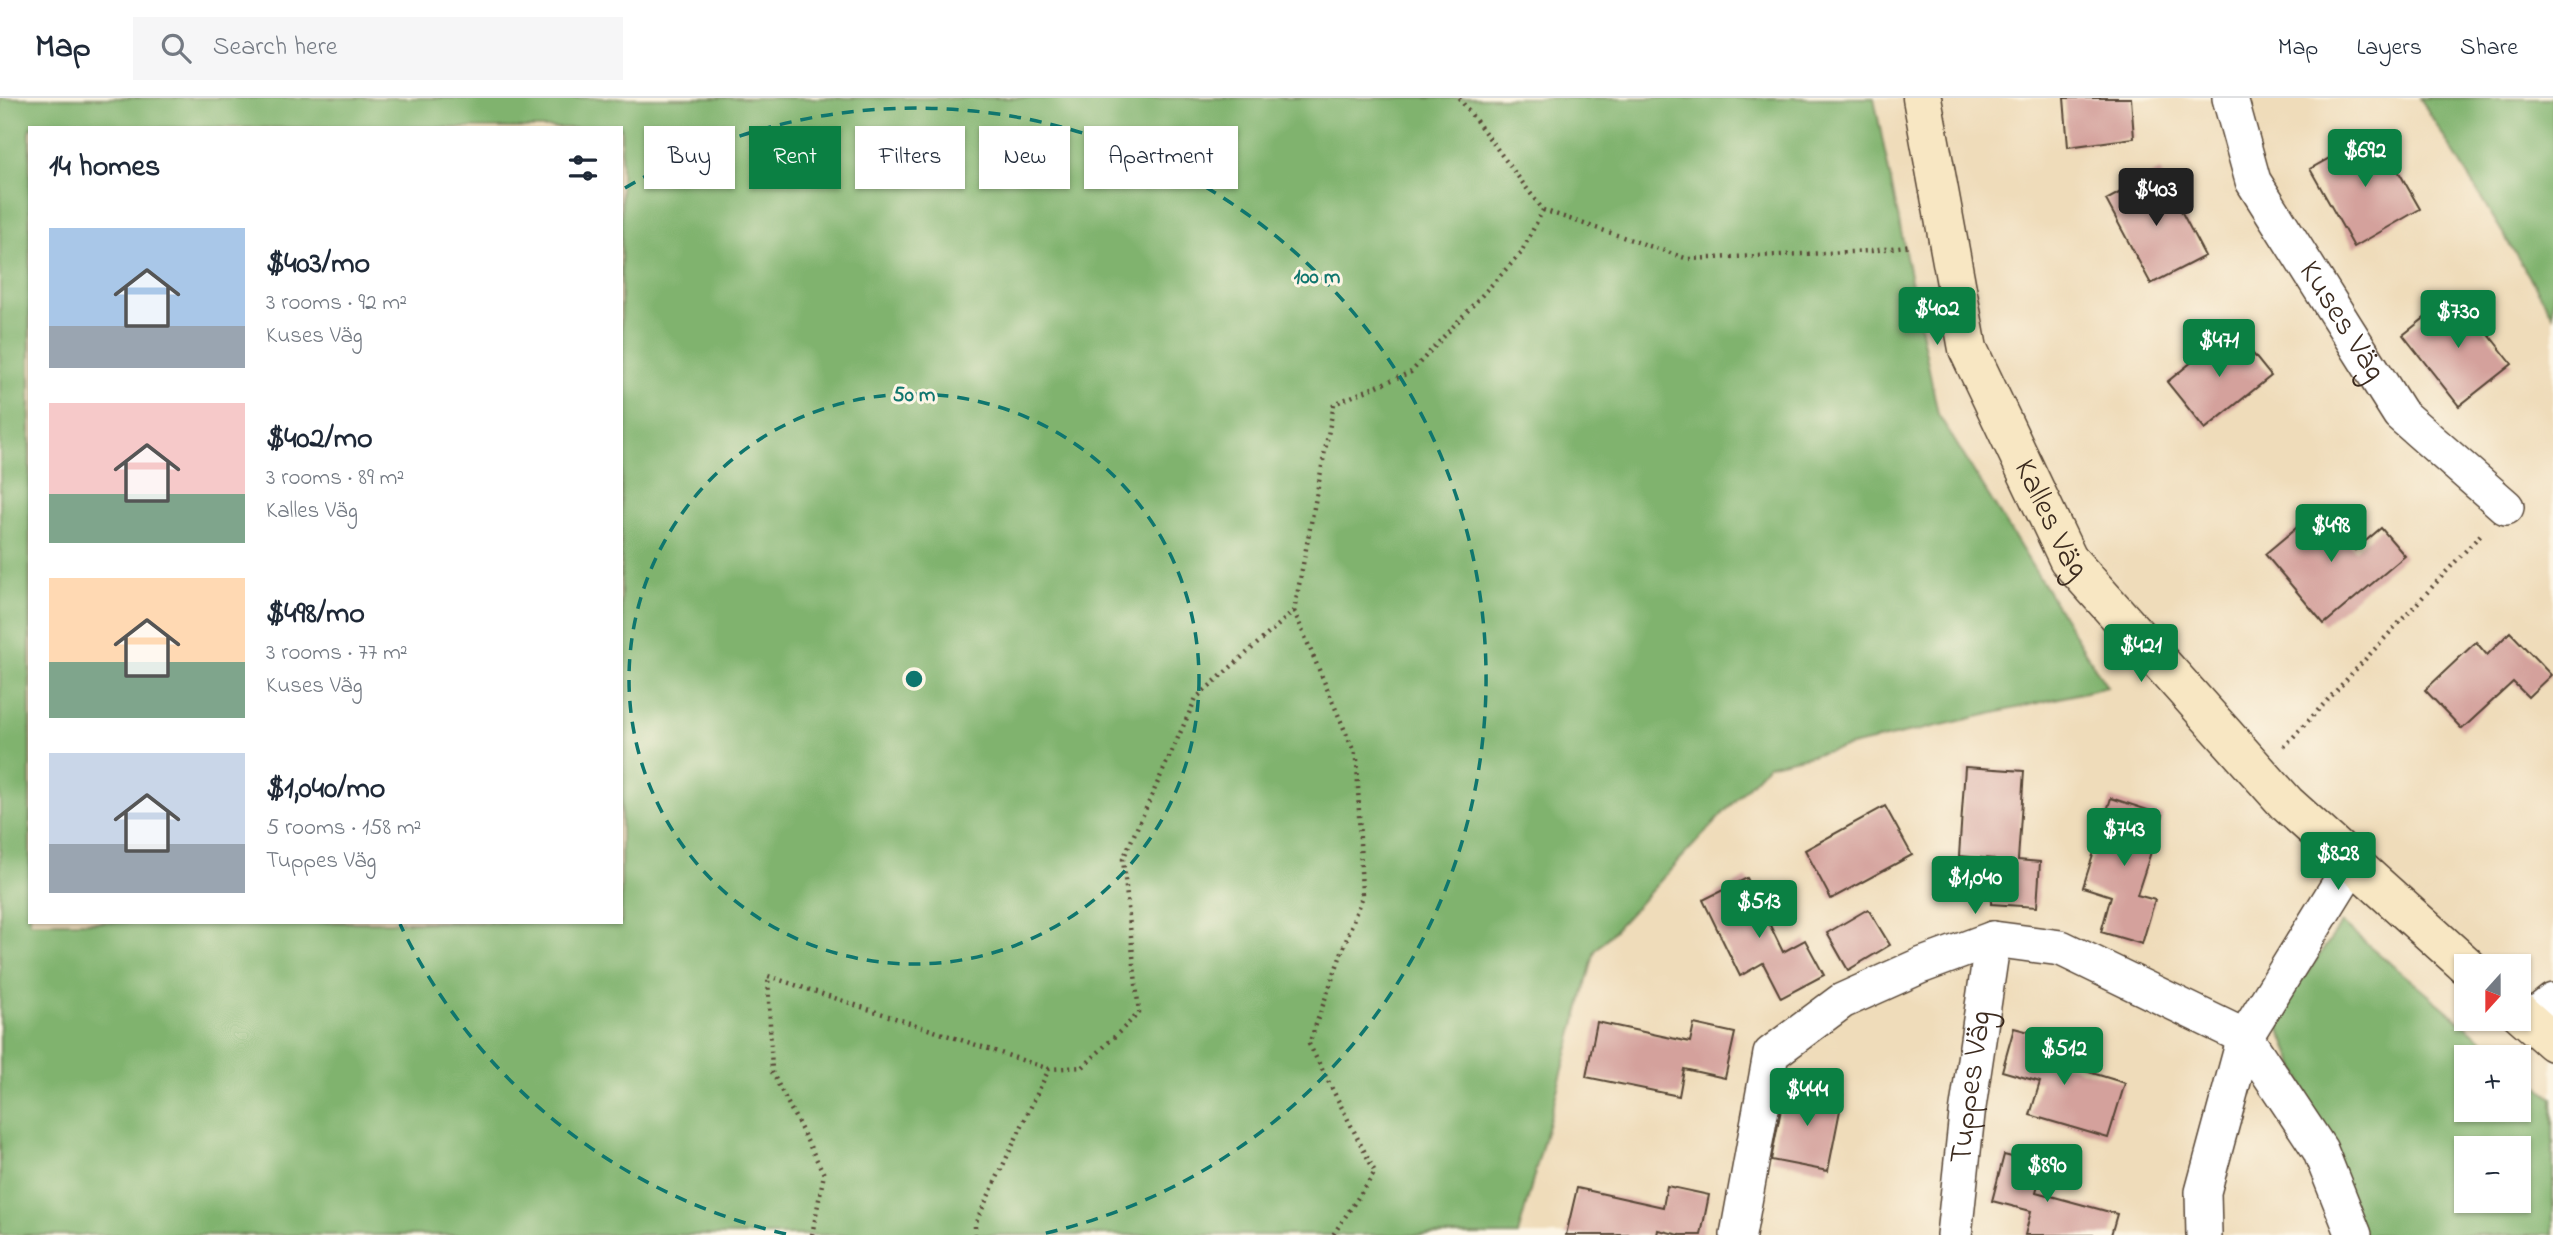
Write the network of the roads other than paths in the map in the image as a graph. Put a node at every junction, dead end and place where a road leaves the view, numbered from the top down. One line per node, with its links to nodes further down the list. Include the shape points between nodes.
1 (1922, 98): 4 (street, Kalles Väg, via 1968,349 2068,559 2286,803)
2 (2231, 98): 3 (street, Kuses Väg, via 2252,181 2400,414)
3 (2506, 507)
4 (2352, 864): 6 (street, Kalles Väg); 7 (street)
5 (1993, 939): 7 (street, via 2061,948); 8 (street, via 1842,1001 1771,1054); 9 (street, Tuppes Väg)
6 (2454, 954)
7 (2245, 1037): 10 (street, via 2203,1192); 11 (street, via 2320,1150)
8 (1738, 1235)
9 (1954, 1235)
10 (2204, 1235)
11 (2354, 1235)

